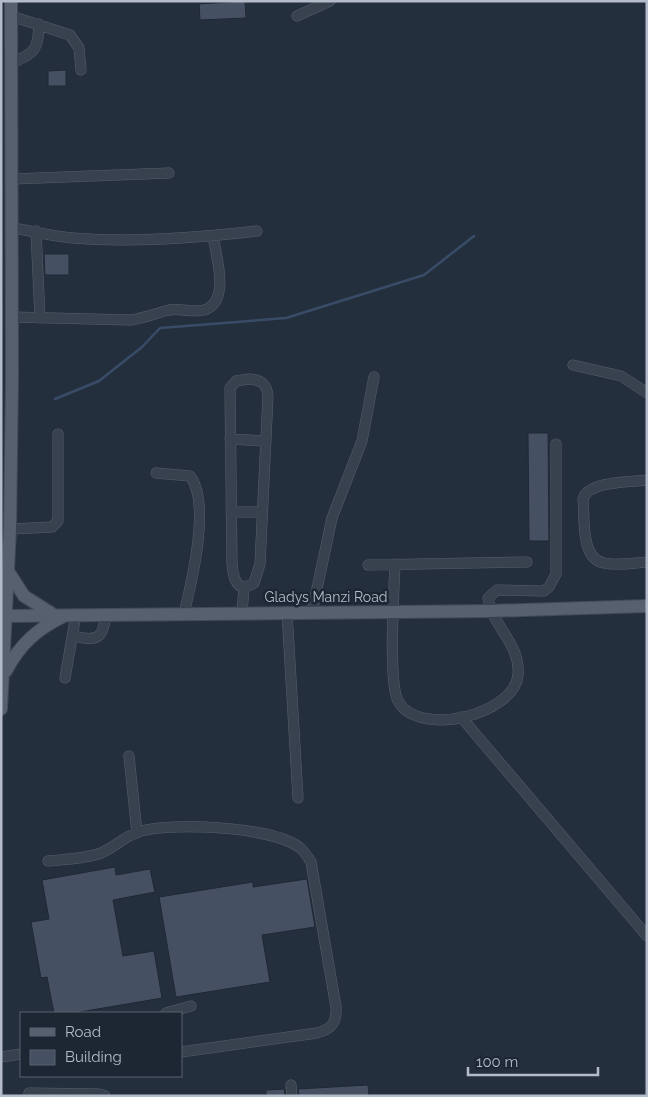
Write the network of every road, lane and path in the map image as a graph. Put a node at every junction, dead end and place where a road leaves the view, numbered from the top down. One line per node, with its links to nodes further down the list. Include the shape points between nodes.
1 (11, 1): 3 (main road)
2 (330, 1): 4 (lane)
3 (11, 16): 5 (lane); 6 (main road)
4 (297, 16)
5 (38, 24): 6 (lane, via 36,48); 7 (lane, via 76,39)
6 (12, 63): 9 (main road)
7 (81, 70)
8 (169, 173): 9 (lane)
9 (13, 179): 10 (main road)
10 (13, 228): 11 (lane); 14 (main road)
11 (36, 231): 13 (lane, via 80,238); 15 (lane)
12 (257, 231): 13 (lane)
13 (213, 236): 15 (lane, via 221,291 209,308 202,311 170,310 131,320)
14 (12, 317): 15 (lane); 27 (main road)
15 (40, 318)
16 (573, 365): 18 (lane, via 621,376)
17 (374, 377): 37 (lane, via 362,441 332,518)
18 (647, 393)
19 (58, 434): 27 (lane, via 58,521 52,527)
20 (230, 439): 21 (lane); 21 (lane, via 230,388 236,381 249,379 263,383 268,389); 25 (lane)
21 (265, 441): 26 (lane)
22 (556, 444): 35 (lane, via 556,574 553,582 539,592 493,592 488,598)
23 (156, 473): 39 (lane, via 190,476 197,485 199,534)
24 (647, 480): 29 (lane, via 592,487 583,499 588,551 593,558 606,564)
25 (230, 512): 26 (lane); 33 (lane, via 233,576 236,584)
26 (262, 512): 33 (lane, via 258,578)
27 (10, 529): 32 (main road)
28 (527, 562): 31 (lane)
29 (647, 562)
30 (368, 564): 31 (lane)
31 (395, 564): 38 (lane)
32 (4, 568): 41 (main road, via 24,596); 44 (main road)
33 (244, 587): 40 (lane)
34 (647, 606): 35 (main road, Gladys Manzi Road)
35 (490, 611): 38 (main road, Gladys Manzi Road); 49 (lane, via 512,645 518,677 512,690 494,705)
36 (287, 612): 37 (main road, Gladys Manzi Road); 40 (main road, Gladys Manzi Road); 51 (lane)
37 (312, 612): 38 (main road, Gladys Manzi Road)
38 (393, 612): 49 (lane, via 398,700 411,714 420,717 436,721)
39 (184, 613): 40 (main road, Gladys Manzi Road); 43 (main road, Gladys Manzi Road)
40 (242, 613)
41 (52, 614): 42 (main road, Gladys Manzi Road); 44 (main road, Gladys Manzi Road)
42 (72, 614): 43 (main road, Gladys Manzi Road); 45 (lane); 46 (main road, via 45,625 28,638)
43 (106, 614): 45 (lane, via 103,631 97,637)
44 (4, 616): 46 (main road)
45 (74, 636): 47 (lane)
46 (3, 666): 48 (main road)
47 (65, 678)
48 (1, 709)
49 (462, 718): 54 (lane)
50 (129, 756): 52 (lane)
51 (298, 798)
52 (137, 833): 53 (lane, via 101,853); 57 (lane, via 191,826 262,835 299,847 311,862 336,1007 335,1022 317,1033)
53 (48, 861)
54 (647, 936)
55 (190, 1006): 56 (lane)
56 (169, 1012)
57 (182, 1052)
58 (20, 1054): 59 (lane)
59 (1, 1057)
60 (292, 1085): 63 (lane)
61 (29, 1093): 62 (lane)
62 (106, 1096)
63 (292, 1096)

